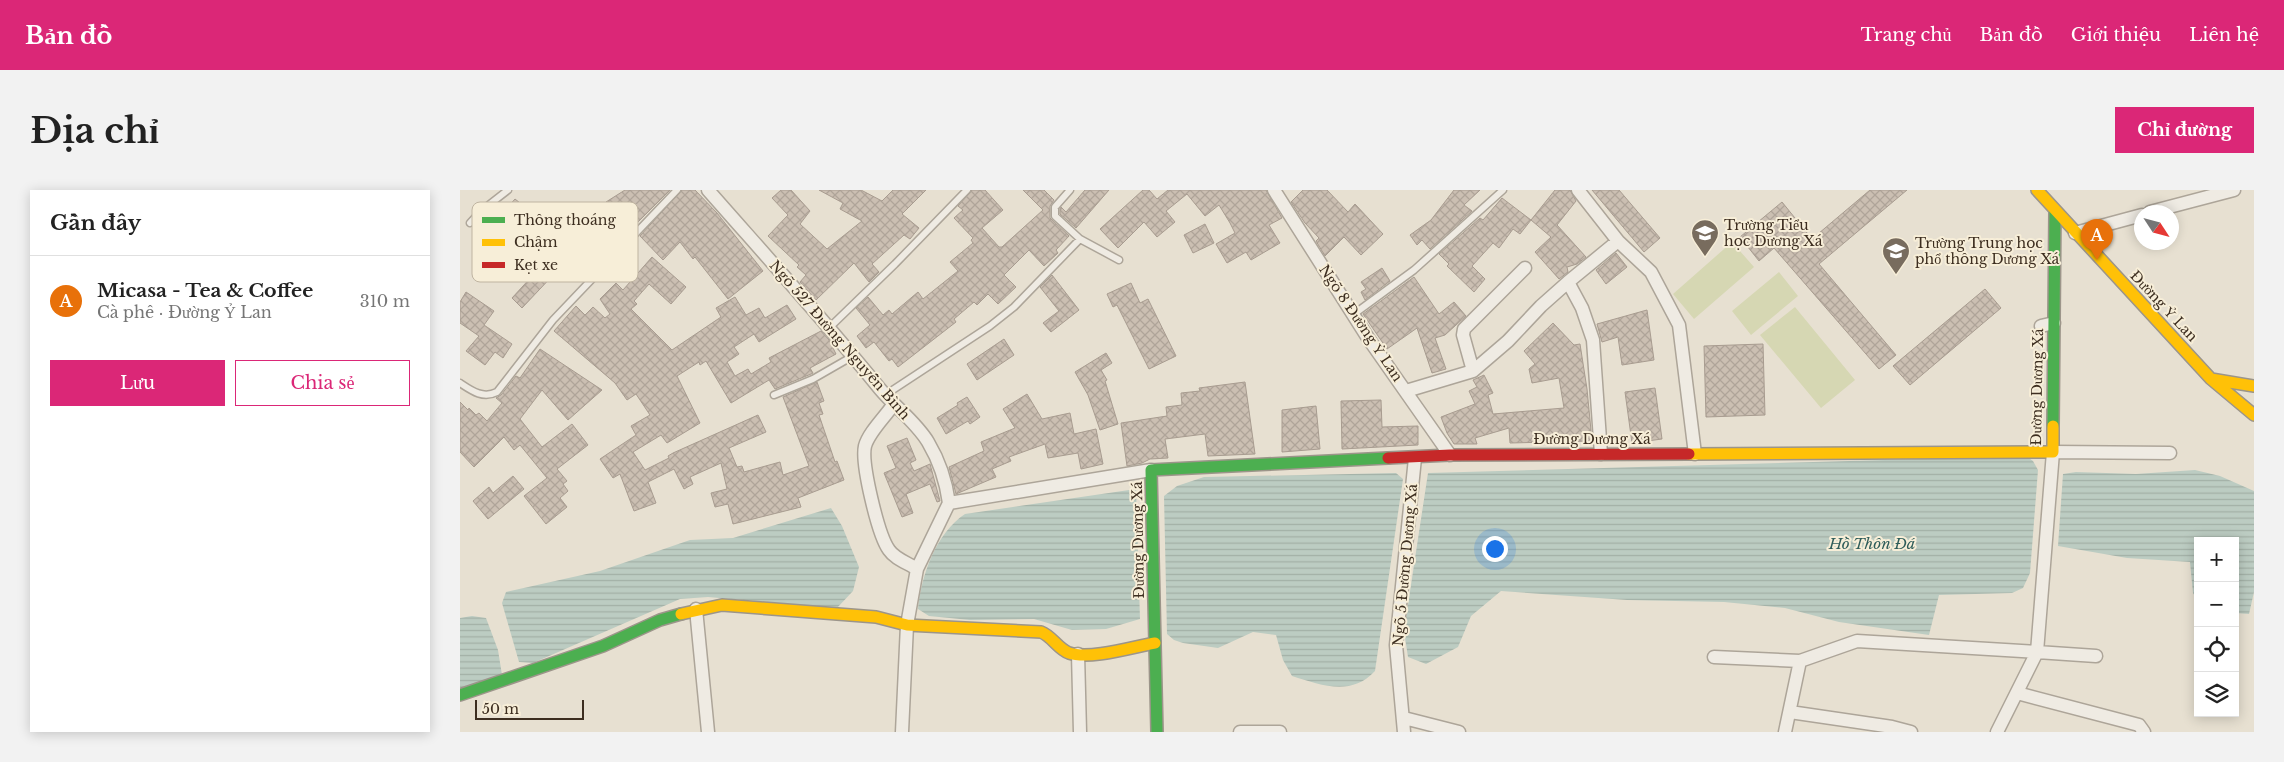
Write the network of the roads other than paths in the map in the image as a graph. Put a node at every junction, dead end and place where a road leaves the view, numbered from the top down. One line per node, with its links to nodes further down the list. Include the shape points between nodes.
1 (508, 190): 12 (lane)
2 (677, 190): 16 (lane)
3 (967, 190): 25 (lane)
4 (1070, 190): 18 (lane, via 1055,208 1056,216)
5 (1274, 190): 24 (street, Ngõ 8 Đường Ỷ Lan)
6 (1503, 190): 24 (lane, via 1414,270)
7 (1578, 190): 19 (street)
8 (2037, 190): 14 (street, Đường Ỷ Lan)
9 (2053, 190): 14 (street)
10 (2234, 190): 13 (street)
11 (710, 191): 25 (street, Ngõ 527 Đường Nguyễn Bình)
12 (493, 202)
13 (2177, 205)
14 (2055, 211): 17 (street, Đường Ỷ Lan); 35 (street, Đường Dương Xá, via 2048,324)
15 (2134, 217): 17 (street)
16 (638, 231)
17 (2075, 233): 28 (street, Đường Ỷ Lan)
18 (1080, 239): 20 (lane); 33 (lane, via 1014,307)
19 (1618, 241): 23 (street); 38 (street, via 1650,272 1678,325)
20 (1119, 260)
21 (1525, 268): 27 (street, via 1464,329)
22 (589, 282): 29 (lane, via 553,320 497,392 484,395)
23 (1568, 282): 27 (street); 37 (street, via 1582,308 1593,340)
24 (1354, 314): 31 (street, Ngõ 8 Đường Ỷ Lan)
25 (830, 327): 26 (street, Ngõ 527 Đường Nguyễn Bình)
26 (853, 356): 32 (lane, via 813,379); 33 (street, Ngõ 527 Đường Nguyễn Bình)
27 (1473, 371): 31 (street)
28 (2210, 379): 30 (street); 34 (street, Đường Ỷ Lan)
29 (460, 382)
30 (2254, 386)
31 (1406, 390): 39 (street, Ngõ 8 Đường Ỷ Lan)
32 (774, 395)
33 (889, 400): 42 (street, Ngõ 527 Đường Nguyễn Bình, via 927,440 939,461); 43 (street, via 866,443 868,481 885,544 895,556)
34 (2254, 415)
35 (2053, 452): 36 (street); 38 (street, Đường Dương Xá); 47 (street)
36 (2170, 453)
37 (1601, 454): 38 (street, Đường Dương Xá); 39 (street, Đường Dương Xá)
38 (1695, 454)
39 (1450, 455): 40 (street, Đường Dương Xá)
40 (1414, 458): 41 (street, Đường Dương Xá); 55 (street, Ngõ 5 Đường Dương Xá, via 1396,645)
41 (1151, 470): 42 (street); 46 (street, Đường Dương Xá)
42 (949, 503): 43 (street)
43 (917, 569): 45 (street)
44 (696, 610): 45 (street, via 722,605 876,617); 53 (street, via 660,620 603,646); 56 (street)
45 (907, 625): 48 (street, via 1041,632 1048,634 1070,654); 57 (street)
46 (1155, 640): 48 (street); 59 (street, Đường Dương Xá)
47 (2037, 652): 49 (street); 51 (street, via 1857,641); 52 (street)
48 (1078, 654): 58 (street)
49 (2096, 656)
50 (1714, 657): 51 (street)
51 (1800, 661): 54 (street)
52 (2017, 693): 66 (street); 67 (street, via 2139,725)
53 (460, 695)
54 (1790, 712): 64 (street); 65 (street)
55 (1404, 718): 62 (street, Ngõ 5 Đường Dương Xá); 63 (street)
56 (708, 732)
57 (902, 732)
58 (1080, 732)
59 (1157, 732)
60 (1240, 732): 61 (street)
61 (1280, 732)
62 (1404, 732)
63 (1459, 732)
64 (1785, 732)
65 (1911, 732)
66 (1997, 732)
67 (2144, 732)

